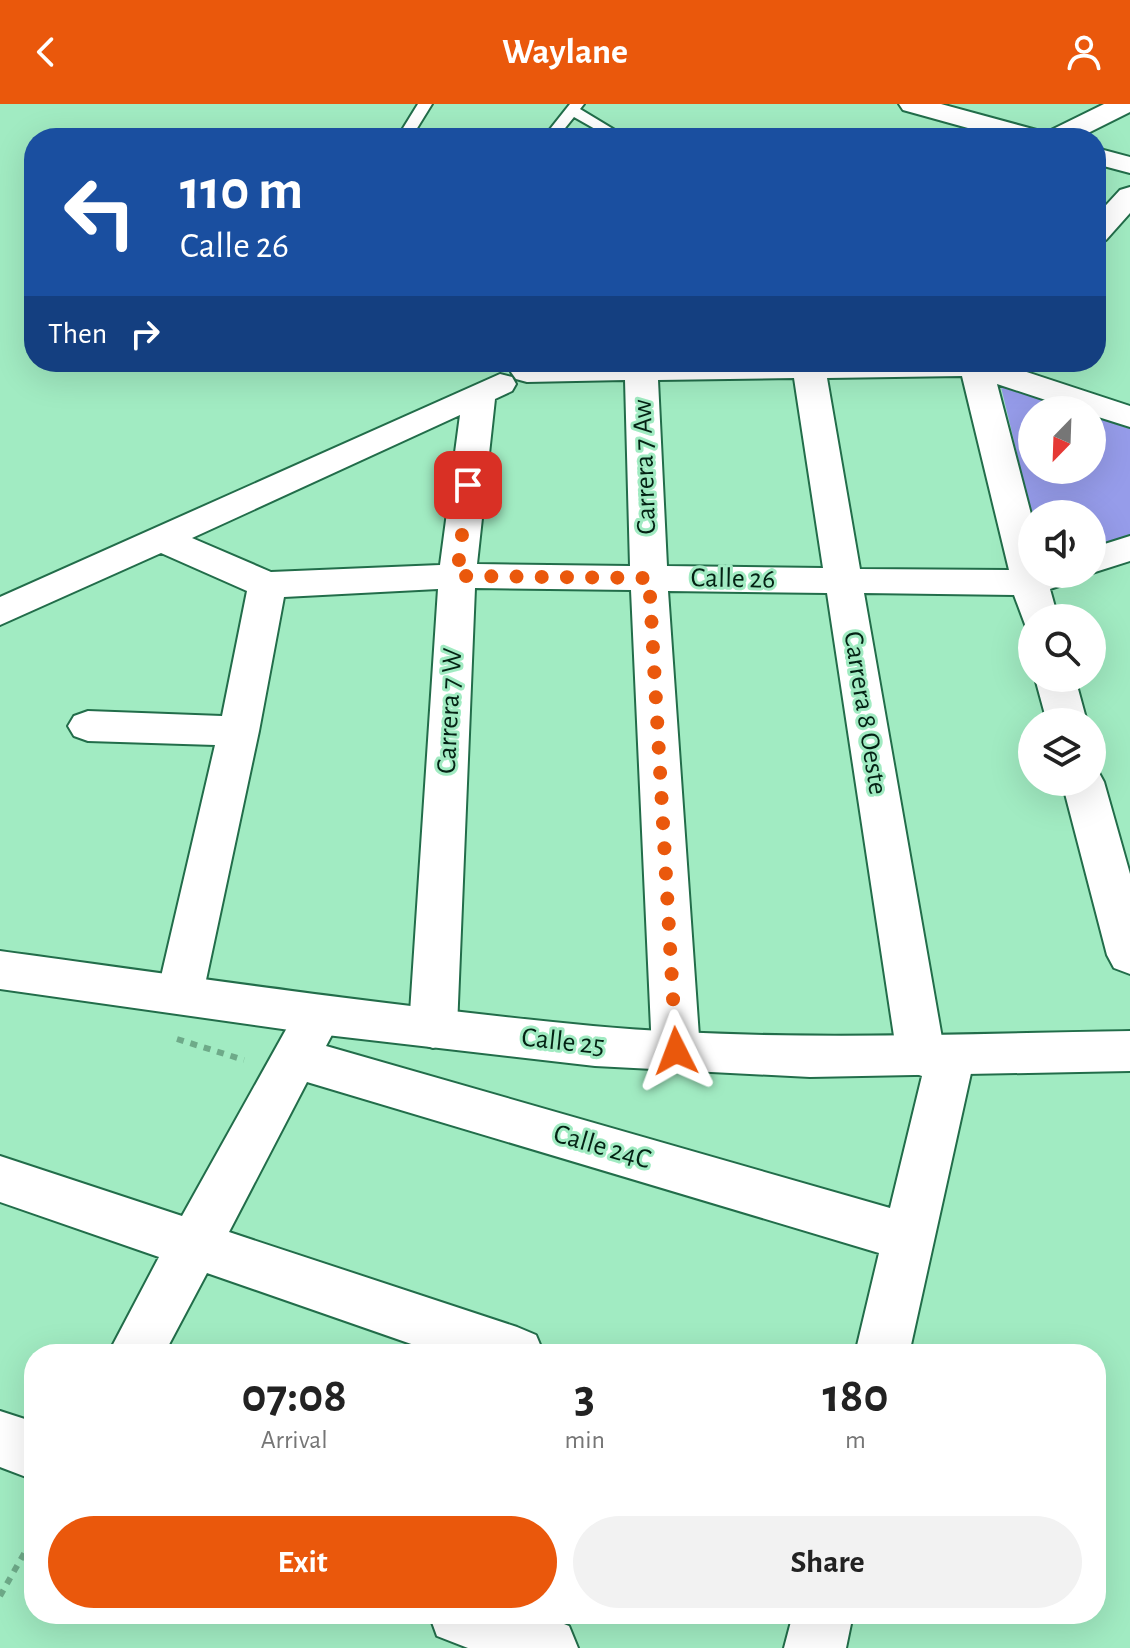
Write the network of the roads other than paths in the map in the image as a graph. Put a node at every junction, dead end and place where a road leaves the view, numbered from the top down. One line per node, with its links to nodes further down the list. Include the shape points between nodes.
1 (425, 104): 5 (lane)
2 (912, 104): 8 (street)
3 (1125, 104): 9 (street)
4 (575, 107): 6 (lane); 7 (lane)
5 (410, 128)
6 (558, 128)
7 (606, 128)
8 (998, 128)
9 (1077, 128)
10 (1106, 159): 11 (street)
11 (1130, 165)
12 (1130, 196): 13 (street)
13 (1106, 223)
14 (527, 372): 19 (street)
15 (641, 372): 26 (street, Carrera 7 Aw)
16 (809, 372): 28 (street, Carrera 8 Oeste)
17 (980, 372): 21 (street)
18 (1001, 372): 20 (street)
19 (479, 394): 22 (street); 25 (street, Carrera 7 W)
20 (1130, 417)
21 (1019, 500)
22 (162, 539): 29 (street); 30 (street)
23 (1130, 548): 24 (street)
24 (1106, 556)
25 (457, 576): 26 (street, Calle 26); 29 (street, Calle 26); 38 (street, Carrera 7 W)
26 (649, 578): 28 (street, Calle 26); 39 (street, Carrera 7 Aw)
27 (1018, 578): 28 (street, Calle 26)
28 (843, 580): 41 (street, Carrera 8 Oeste)
29 (267, 585): 32 (street)
30 (0, 612)
31 (88, 726): 32 (street)
32 (239, 731): 36 (street)
33 (1087, 796): 34 (street)
34 (1130, 955)
35 (0, 970): 36 (street, Calle 25)
36 (180, 994): 37 (street, Calle 25)
37 (318, 1014): 38 (street, Calle 25); 42 (street)
38 (433, 1028): 39 (street, Calle 25)
39 (676, 1051): 41 (street, Calle 25)
40 (1130, 1051): 41 (street, Calle 25)
41 (936, 1056): 44 (street, Carrera 8 Oeste)
42 (296, 1058): 44 (street, Calle 24C); 45 (street)
43 (0, 1179): 45 (street)
44 (908, 1237): 48 (street, Carrera 8 Oeste)
45 (194, 1246): 46 (street); 47 (street)
46 (140, 1344)
47 (487, 1344)
48 (884, 1344)
49 (0, 1439): 50 (street)
50 (24, 1447)
51 (485, 1624): 53 (street)
52 (821, 1624): 54 (street)
53 (547, 1648)
54 (815, 1648)

